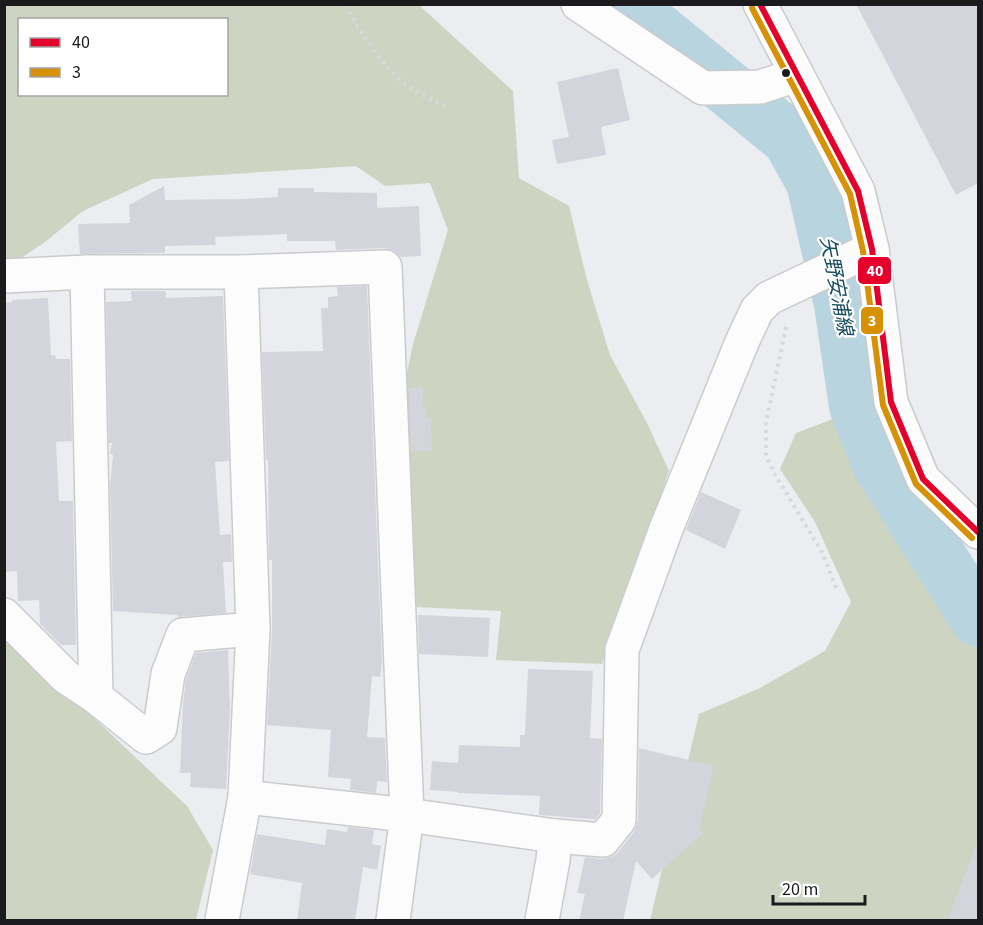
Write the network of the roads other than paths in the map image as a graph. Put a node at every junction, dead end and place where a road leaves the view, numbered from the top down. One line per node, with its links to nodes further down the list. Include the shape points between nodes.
1 (578, 4): 3 (street, via 703,88 760,87)
2 (760, 4): 3 (street)
3 (797, 75): 4 (street, via 858,191)
4 (872, 249): 8 (street, via 891,402 923,479); 14 (street, via 769,298 757,310 666,529 622,650 620,820 603,840)
5 (87, 272): 6 (street); 7 (street); 11 (street)
6 (241, 272): 10 (street); 13 (street, via 385,267)
7 (4, 276)
8 (978, 532)
9 (4, 615): 11 (street, via 66,677)
10 (252, 629): 11 (street, via 183,635 168,674 160,728 146,737); 12 (street)
11 (96, 697)
12 (245, 797): 13 (street); 15 (street)
13 (407, 815): 14 (street); 16 (street)
14 (555, 836): 17 (street)
15 (222, 921)
16 (393, 921)
17 (542, 921)

